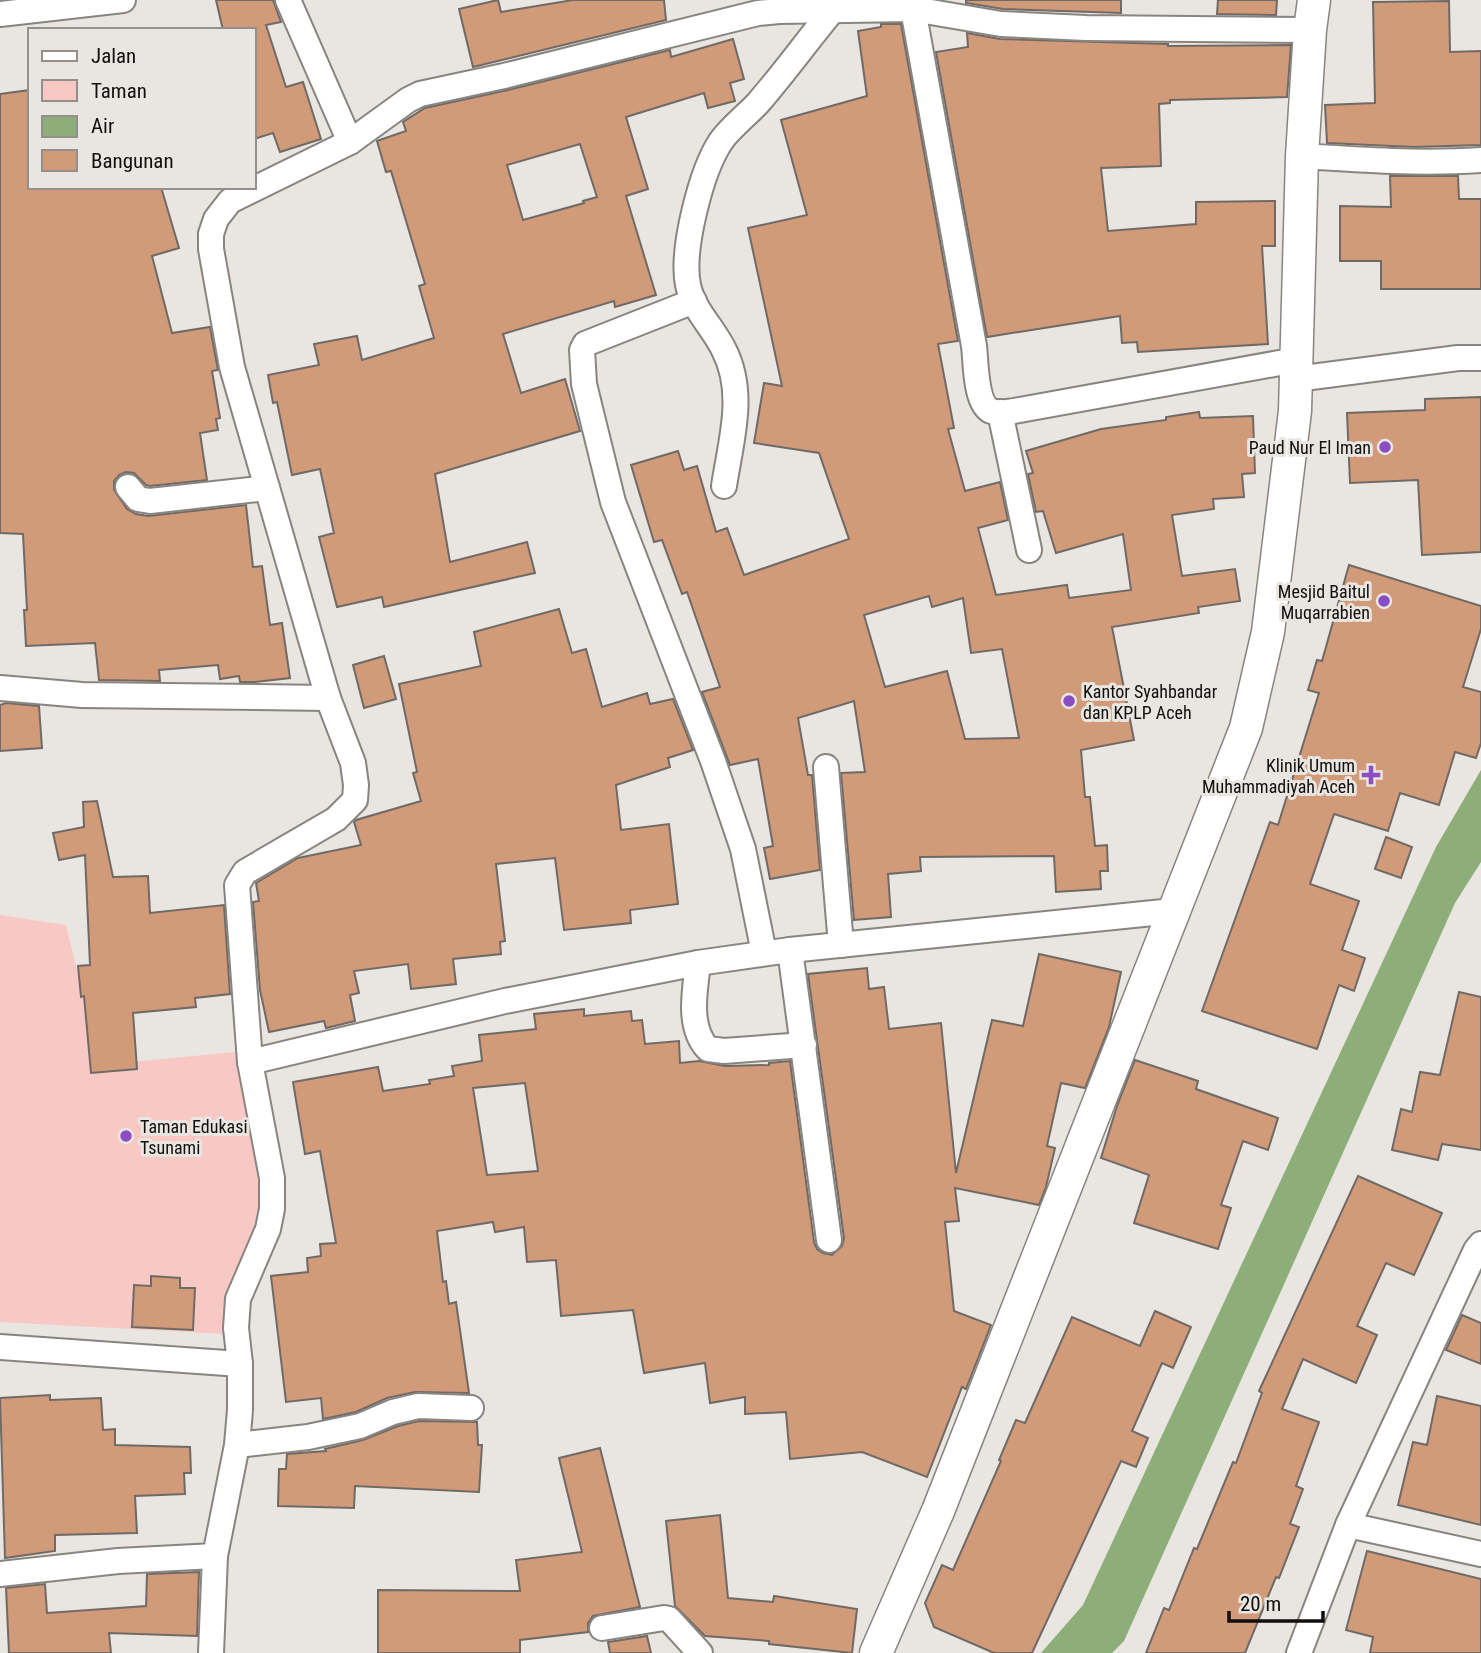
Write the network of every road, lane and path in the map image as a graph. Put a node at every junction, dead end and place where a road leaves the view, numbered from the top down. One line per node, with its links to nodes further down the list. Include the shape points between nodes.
1 (123, 0): 5 (street)
2 (288, 0): 7 (street)
3 (913, 9): 4 (street); 6 (street, via 1002,24 1086,28); 15 (street, via 979,392 986,406)
4 (832, 10): 7 (street, via 758,13 420,94); 12 (street, via 759,102 721,141 702,182 686,256)
5 (0, 14)
6 (1312, 15): 8 (street)
7 (350, 142): 10 (street)
8 (1302, 156): 9 (street, via 1401,162); 14 (street)
9 (1481, 160)
10 (256, 188)
11 (254, 189): 18 (street, via 230,201 216,219 211,249 232,367)
12 (694, 301): 16 (street, via 724,349 736,381); 26 (street, via 585,344 584,384 613,502 743,849)
13 (1481, 358): 14 (street)
14 (1296, 369): 15 (street); 23 (street, via 1268,632 1246,728)
15 (1000, 412): 19 (street)
16 (724, 486)
17 (128, 487): 18 (street, via 138,499 150,501)
18 (267, 488): 21 (street)
19 (1029, 550)
20 (0, 688): 21 (street, via 82,695)
21 (328, 698): 29 (street, via 354,763 355,800 336,819 245,873 237,885)
22 (826, 767): 24 (street)
23 (1173, 911): 24 (street); 43 (street, via 938,1511)
24 (841, 945): 25 (street)
25 (790, 950): 26 (street); 28 (street)
26 (764, 953): 27 (street)
27 (698, 963): 28 (street, via 696,1020 708,1049); 29 (street, via 505,1001)
28 (804, 1045): 30 (street)
29 (250, 1062): 33 (street, via 272,1178 272,1209 238,1299)
30 (829, 1240)
31 (1481, 1244): 36 (street)
32 (0, 1347): 33 (street)
33 (240, 1364): 35 (street)
34 (471, 1408): 35 (street, via 418,1406 360,1426)
35 (237, 1445): 38 (street)
36 (1348, 1525): 37 (street); 44 (street)
37 (1481, 1554)
38 (215, 1556): 39 (street); 41 (street)
39 (0, 1574)
40 (603, 1628): 42 (street, via 669,1619)
41 (211, 1653)
42 (700, 1653)
43 (876, 1653)
44 (1299, 1653)

